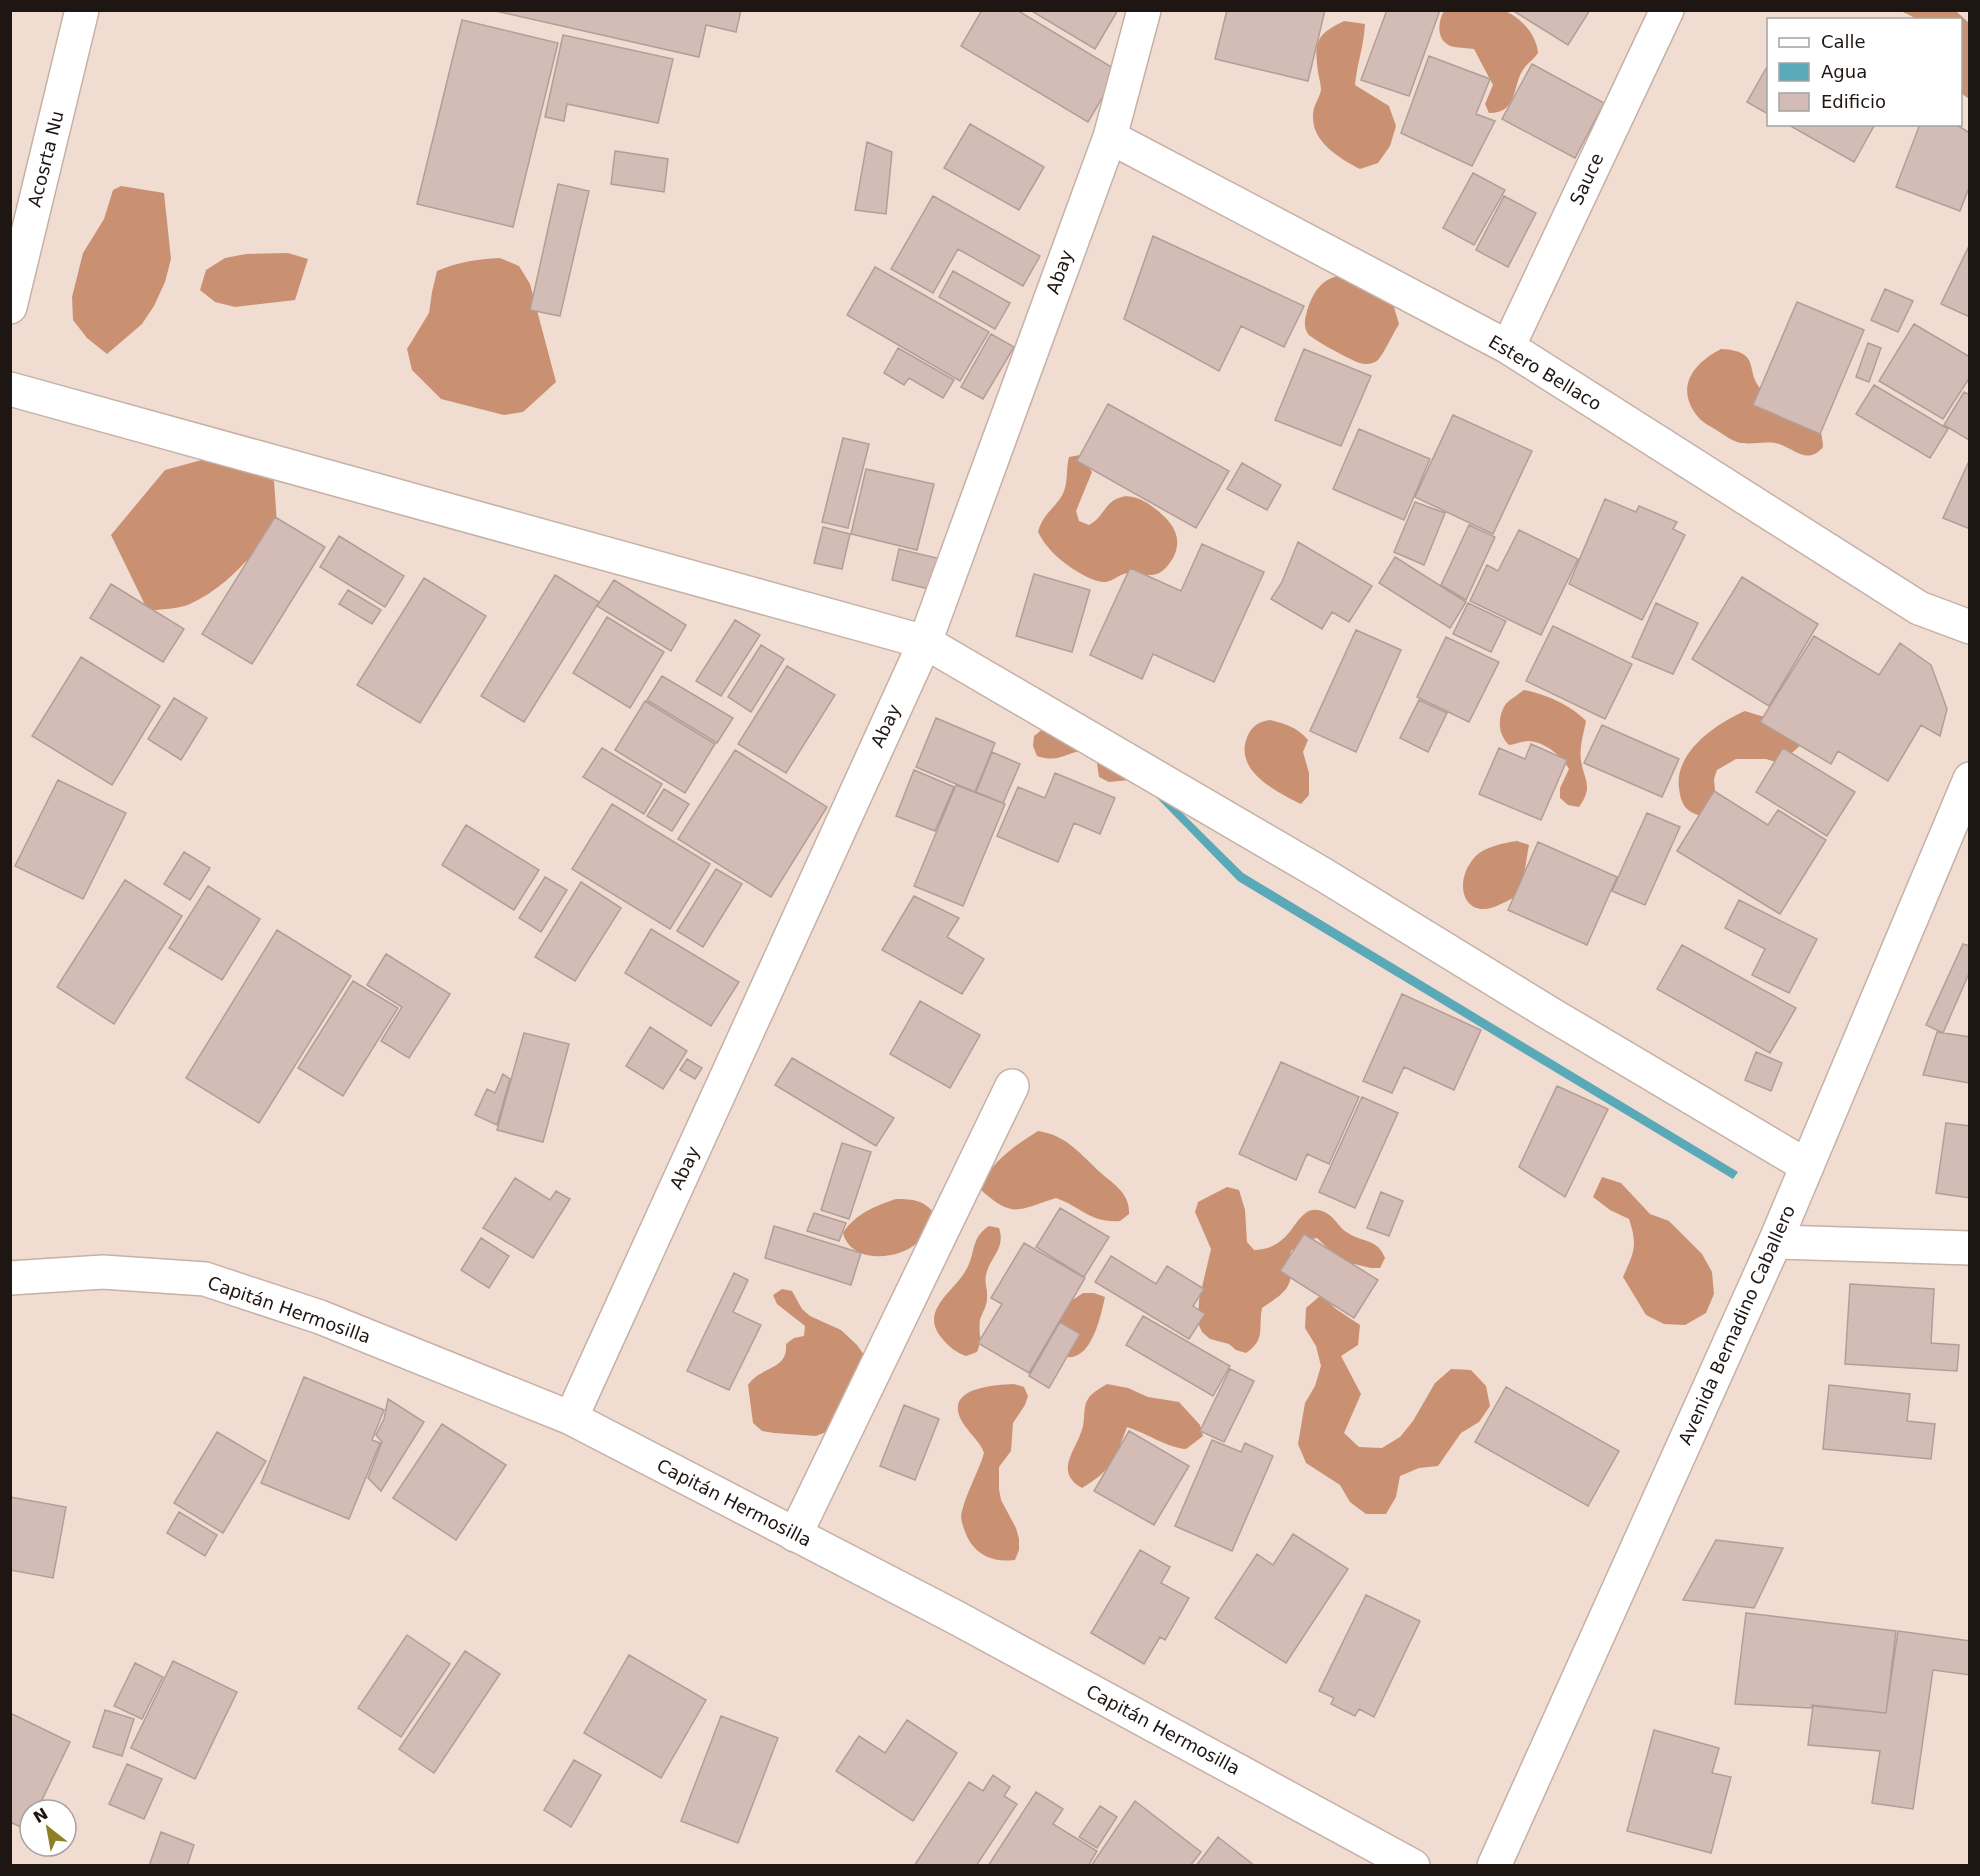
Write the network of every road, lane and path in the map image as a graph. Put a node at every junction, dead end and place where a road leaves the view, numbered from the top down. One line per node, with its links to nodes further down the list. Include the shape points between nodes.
1 (82, 10): 5 (street, Acosrta Nu)
2 (1144, 10): 4 (street, Abay)
3 (1667, 10): 6 (street, Sauce)
4 (1110, 137): 6 (street, Estero Bellaco); 9 (street, Abay)
5 (10, 307)
6 (1508, 347): 8 (street, Estero Bellaco, via 1919,608)
7 (10, 389): 9 (street)
8 (1970, 627)
9 (924, 642): 12 (street, via 1324,875); 16 (street, Abay)
10 (1970, 779): 12 (street, Avenida Bernadino Caballero)
11 (1012, 1086): 17 (street)
12 (1807, 1166): 13 (street, Avenida Bernadino Caballero)
13 (1775, 1242): 14 (street); 19 (street, Avenida Bernadino Caballero)
14 (1970, 1248)
15 (10, 1278): 16 (street, Capitán Hermosilla, via 103,1272 205,1280 320,1317)
16 (570, 1418): 17 (street, Capitán Hermosilla)
17 (795, 1535): 18 (street, Capitán Hermosilla, via 955,1617)
18 (1413, 1866)
19 (1494, 1866)

